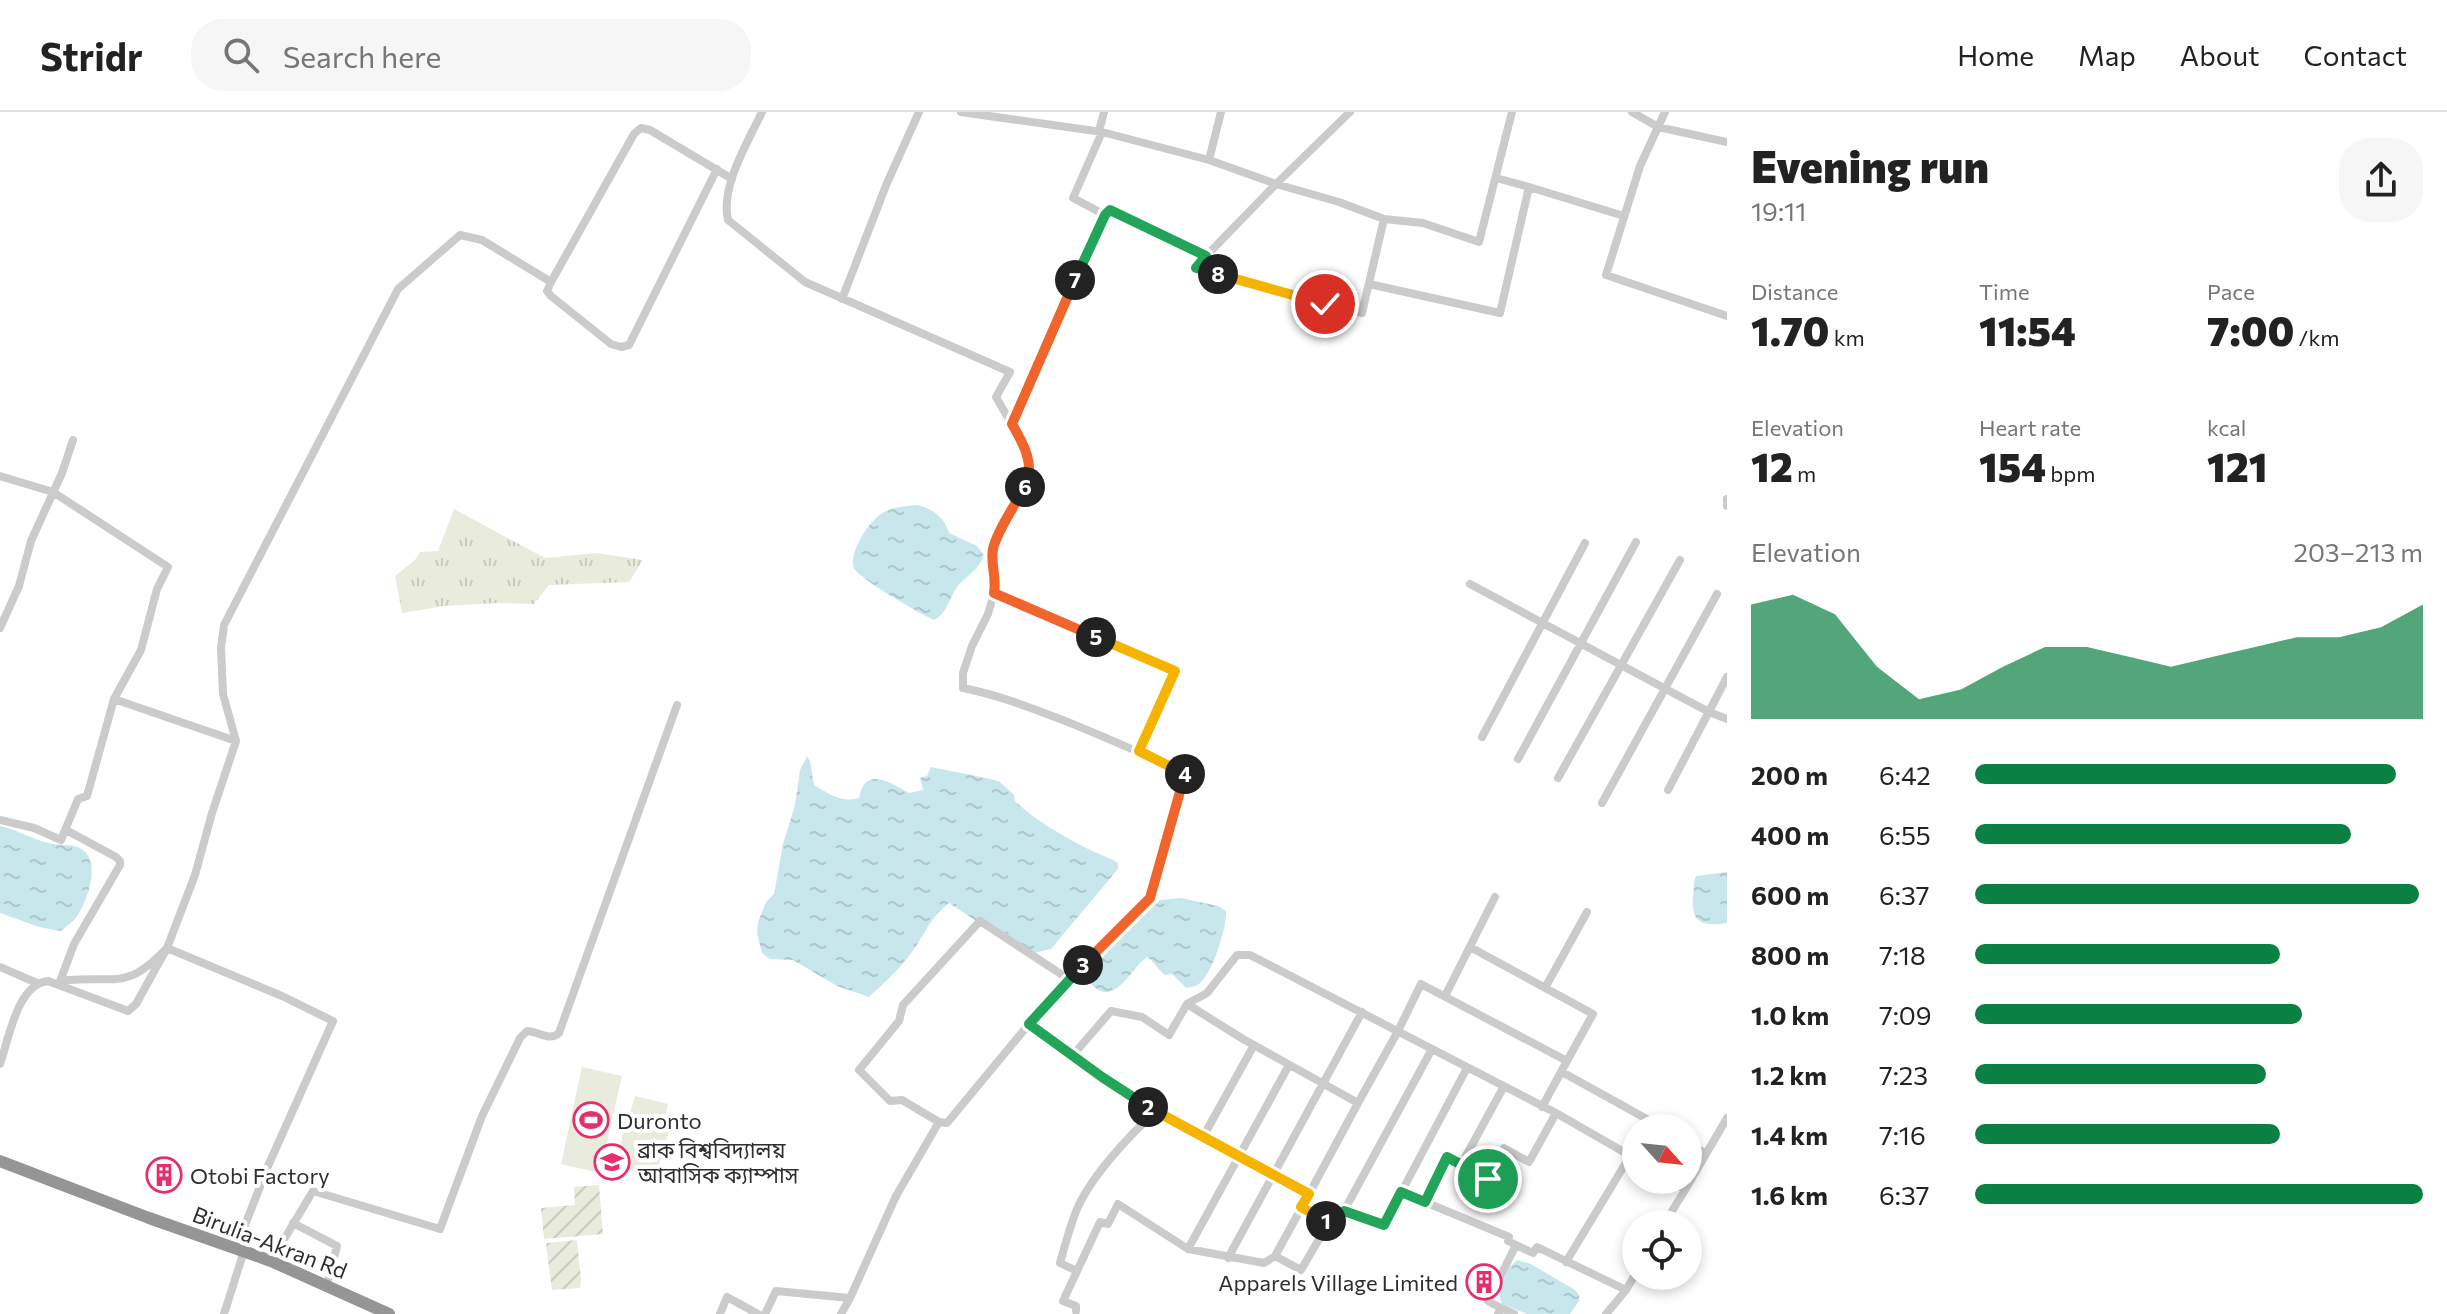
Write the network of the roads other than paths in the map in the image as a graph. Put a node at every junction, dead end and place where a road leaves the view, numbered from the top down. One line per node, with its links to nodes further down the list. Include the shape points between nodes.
1 (762, 112): 16 (street)
2 (919, 112): 25 (street)
3 (961, 112): 11 (street)
4 (1104, 112): 11 (street)
5 (1221, 112): 13 (street)
6 (1350, 112): 17 (street)
7 (1512, 112): 15 (street)
8 (1632, 112): 10 (street)
9 (1665, 112): 10 (street)
10 (1658, 127): 12 (street); 20 (street)
11 (1100, 131): 13 (street); 19 (street, via 1073,198)
12 (1727, 142)
13 (1209, 160): 17 (street)
14 (717, 169): 16 (street); 23 (street, via 641,128); 23 (street, via 629,345 611,344 551,296)
15 (1496, 178): 18 (street); 21 (street, via 1479,242 1423,223)
16 (732, 179): 25 (street, via 728,220 805,282)
17 (1276, 184): 21 (street); 22 (street)
18 (1529, 187): 20 (street); 24 (street, via 1500,313)
19 (1105, 215): 22 (street, via 1110,210 1127,216); 27 (street)
20 (1624, 216): 26 (street, via 1606,275)
21 (1384, 219): 24 (street)
22 (1206, 256): 24 (street, via 1196,268 1362,313)
23 (551, 282): 50 (street, via 482,240 460,235 398,289 224,625 223,694)
24 (1369, 284)
25 (842, 299): 27 (street, via 1010,372 996,397)
26 (1727, 316)
27 (1012, 424): 37 (street, via 1027,451 1029,479 993,547)
28 (73, 440): 30 (street)
29 (0, 476): 30 (street)
30 (53, 492): 40 (street); 45 (street, via 168,567 141,650)
31 (1727, 499): 32 (street)
32 (1727, 506)
33 (1636, 542): 41 (street)
34 (1585, 543): 39 (street)
35 (1680, 560): 42 (street)
36 (1470, 584): 39 (street)
37 (994, 593): 51 (street, via 1175,671); 51 (street, via 963,673 963,688)
38 (1717, 594): 44 (street)
39 (1541, 622): 41 (street); 49 (street)
40 (0, 628)
41 (1580, 644): 42 (street); 52 (street)
42 (1621, 665): 44 (street); 53 (street)
43 (1727, 677): 47 (street)
44 (1665, 689): 47 (street); 55 (street)
45 (114, 699): 50 (street); 57 (street, via 87,796 78,799)
46 (677, 705): 105 (street, via 559,1033 548,1037 527,1031 520,1038 482,1116 440,1229 313,1191)
47 (1709, 712): 48 (street); 54 (street)
48 (1727, 719)
49 (1482, 737)
50 (236, 741): 61 (street)
51 (1139, 751): 63 (street, via 1187,775 1157,879 1150,898)
52 (1518, 759)
53 (1558, 778)
54 (1668, 790)
55 (1602, 803)
56 (0, 820): 57 (street, via 59,840)
57 (66, 830): 65 (street, via 116,857 120,865 74,944)
58 (1495, 897): 60 (street)
59 (1587, 912): 66 (street)
60 (1470, 947): 66 (street); 67 (street)
61 (167, 948): 65 (street, via 132,977); 65 (street, via 128,1011); 107 (street, via 333,1021 268,1166)
62 (0, 967): 64 (street)
63 (1070, 980): 70 (street); 88 (street, via 980,921 903,1005 899,1021 859,1070 890,1101 902,1100)
64 (37, 983): 65 (street); 76 (street, via 10,1029)
65 (59, 985)
66 (1545, 988): 75 (street, via 1593,1014)
67 (1445, 996): 71 (street, via 1421,984); 75 (street)
68 (1187, 1004): 69 (street, via 1207,993 1237,955 1250,955); 72 (street); 74 (street, via 1169,1035 1142,1017 1111,1011)
69 (1362, 1012): 71 (street); 80 (street)
70 (1029, 1024): 74 (street); 88 (street, via 947,1123)
71 (1398, 1031): 73 (street); 82 (street)
72 (1254, 1045): 77 (street); 89 (street)
73 (1432, 1049): 78 (street); 103 (street)
74 (1073, 1055): 84 (street)
75 (1567, 1061): 79 (street)
76 (0, 1064)
77 (1289, 1065): 80 (street); 93 (street)
78 (1467, 1068): 81 (street); 99 (street)
79 (1562, 1072): 83 (street); 86 (street)
80 (1321, 1083): 82 (street); 97 (street)
81 (1503, 1088): 83 (street); 96 (street)
82 (1358, 1103): 100 (street)
83 (1542, 1107): 85 (street)
84 (1156, 1111): 89 (street); 113 (street, via 1081,1201 1060,1263)
85 (1556, 1113): 90 (street); 96 (street, via 1529,1162 1504,1148 1488,1179)
86 (1636, 1114)
87 (1727, 1118): 92 (street)
88 (939, 1122): 117 (street, via 896,1196)
89 (1203, 1137): 93 (street)
90 (1622, 1151)
91 (1702, 1151): 92 (street)
92 (1705, 1153): 94 (street)
93 (1239, 1157): 97 (street); 108 (street)
94 (1702, 1159)
95 (0, 1161): 107 (highway, Birulia-Akran Rd)
96 (1461, 1165): 101 (street, via 1447,1157)
97 (1273, 1174): 100 (street); 110 (street)
98 (1622, 1174): 112 (street)
99 (1401, 1192): 101 (street); 103 (street, via 1384,1225)
100 (1309, 1194): 102 (street)
101 (1425, 1202): 106 (street, via 1509,1237)
102 (1301, 1207): 104 (street); 109 (street)
103 (1344, 1211): 104 (street)
104 (1329, 1222): 109 (street, via 1301,1270)
105 (293, 1223): 111 (street); 114 (street, via 337,1246)
106 (1516, 1245): 112 (street, via 1533,1253 1537,1247); 119 (street, via 1488,1301)
107 (240, 1249): 111 (highway, Birulia-Akran Rd); 120 (street)
108 (1188, 1249): 110 (street); 113 (street, via 1118,1204 1108,1224 1100,1222)
109 (1275, 1256): 110 (street, via 1264,1263)
110 (1228, 1258)
111 (271, 1261): 114 (highway, Birulia-Akran Rd)
112 (1566, 1262): 115 (street)
113 (1077, 1271): 118 (street, via 1063,1301)
114 (327, 1285): 121 (highway, Birulia-Akran Rd)
115 (1622, 1288)
116 (1626, 1290): 127 (street)
117 (850, 1298): 124 (street, via 776,1291); 125 (street)
118 (1076, 1311)
119 (1500, 1311): 126 (street)
120 (224, 1314)
121 (389, 1314)
122 (720, 1314): 123 (street, via 727,1297)
123 (758, 1314)
124 (765, 1314)
125 (841, 1314)
126 (1514, 1314)
127 (1606, 1314)

